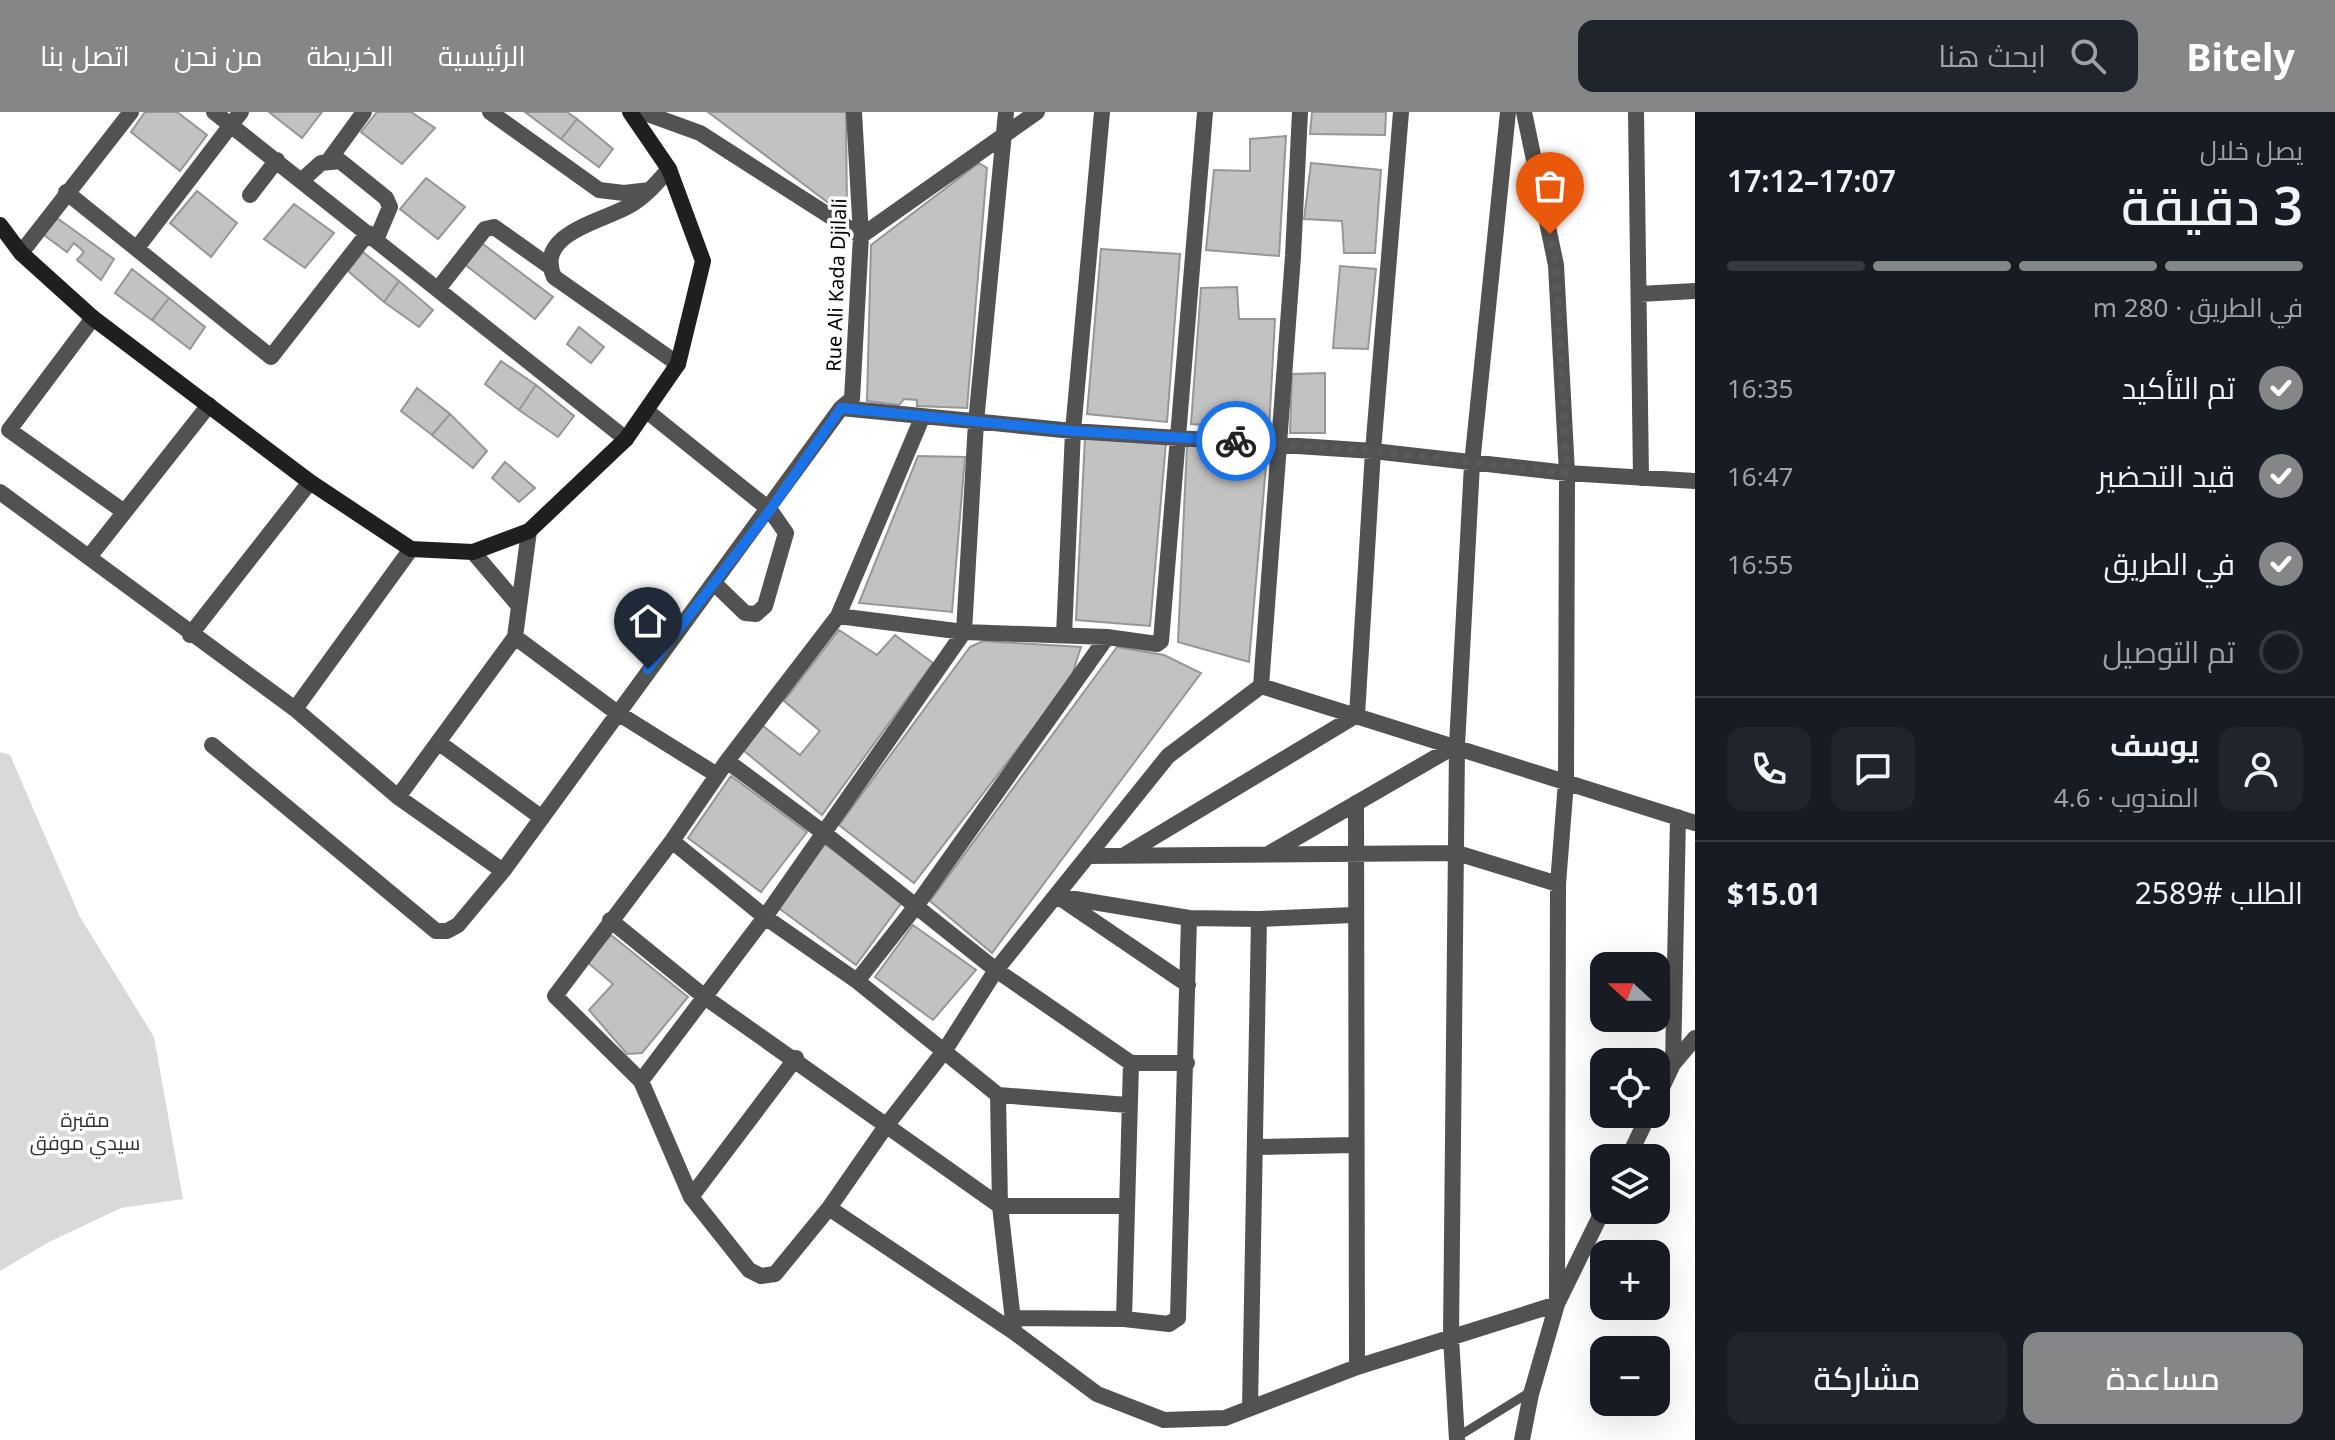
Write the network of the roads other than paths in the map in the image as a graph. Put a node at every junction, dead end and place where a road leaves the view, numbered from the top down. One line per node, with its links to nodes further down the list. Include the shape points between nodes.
1 (131, 112): 24 (street)
2 (214, 112): 17 (street)
3 (364, 112): 20 (street)
4 (490, 112): 23 (street, via 599,190)
5 (630, 112): 21 (street)
6 (642, 112): 27 (street, via 700,133)
7 (854, 112): 27 (street, Rue Ali Kada Djilali)
8 (1006, 112): 18 (street)
9 (1037, 112): 18 (street)
10 (1102, 112): 43 (street)
11 (1205, 112): 44 (street)
12 (1300, 112): 46 (street)
13 (1401, 112): 47 (street)
14 (1508, 112): 48 (street)
15 (1524, 112): 49 (street, via 1556,265)
16 (1636, 112): 34 (street)
17 (237, 118): 19 (street); 29 (street)
18 (1004, 136): 27 (street); 41 (street)
19 (277, 160): 22 (street); 25 (street)
20 (329, 160): 22 (street); 28 (street, via 340,161 386,198 389,216)
21 (669, 169): 23 (street); 36 (street, via 703,261)
22 (301, 181): 28 (street)
23 (652, 189): 31 (street, via 628,207 571,232 552,253)
24 (66, 192): 29 (street); 30 (street)
25 (250, 195)
26 (0, 225): 30 (street)
27 (861, 236): 38 (street, Rue Ali Kada Djilali, via 852,399)
28 (372, 237): 29 (street, via 271,357); 32 (street)
29 (137, 248)
30 (21, 253): 35 (street)
31 (549, 266): 32 (street, via 494,227 485,229); 36 (street, via 554,277)
32 (438, 289): 45 (street)
33 (1695, 291): 34 (street)
34 (1639, 294): 50 (street)
35 (93, 318): 37 (street); 42 (street)
36 (678, 364): 39 (street)
37 (209, 405): 52 (street); 55 (street)
38 (841, 408): 40 (street); 54 (street, Rue Ali Kada Djilali)
39 (648, 412): 45 (street); 54 (street)
40 (922, 418): 41 (street); 62 (street)
41 (976, 422): 43 (street); 63 (street)
42 (4, 427): 55 (street)
43 (1073, 431): 44 (street); 65 (street)
44 (1177, 436): 46 (street); 67 (street, via 1164,634 1157,644)
45 (626, 439): 56 (street)
46 (1278, 445): 47 (street); 68 (street)
47 (1373, 451): 48 (street); 71 (street)
48 (1472, 464): 49 (street); 74 (street)
49 (1567, 473): 50 (street); 76 (street)
50 (1641, 478): 51 (street)
51 (1695, 481)
52 (310, 482): 57 (street); 64 (street)
53 (0, 492): 59 (street)
54 (770, 510): 60 (street, Rue Ali Kada Djilali); 60 (street, via 786,533 765,606 756,614 745,613)
55 (123, 511): 59 (street)
56 (529, 531): 58 (street); 61 (street)
57 (411, 549): 58 (street); 69 (street)
58 (473, 552): 61 (street)
59 (89, 557): 64 (street)
60 (714, 583): 70 (street, Rue Ali Kada Djilali)
61 (519, 606): 66 (street)
62 (838, 616): 63 (street); 75 (street)
63 (964, 632): 65 (street); 82 (street)
64 (190, 635): 69 (street)
65 (1064, 635): 67 (street)
66 (515, 637): 70 (street); 72 (street)
67 (1107, 637): 92 (street)
68 (1261, 686): 71 (street); 87 (street, via 1168,756)
69 (295, 709): 77 (street)
70 (616, 712): 75 (street); 80 (street, Rue Ali Kada Djilali)
71 (1357, 715): 74 (street); 86 (street)
72 (438, 742): 77 (street); 80 (street)
73 (212, 745): 89 (street, Rue Ali Kada Djilali, via 436,931 458,925)
74 (1457, 745): 76 (street); 78 (street); 85 (street)
75 (722, 768): 82 (street); 83 (street)
76 (1566, 782): 79 (street); 90 (street)
77 (398, 797): 89 (street)
78 (1356, 803): 84 (street); 88 (street)
79 (1678, 817): 81 (street); 107 (street)
80 (542, 818): 89 (street, Rue Ali Kada Djilali)
81 (1695, 823)
82 (824, 833): 92 (street); 94 (street)
83 (672, 841): 94 (street); 97 (street)
84 (1356, 851): 85 (street); 88 (street); 93 (street)
85 (1457, 853): 90 (street); 123 (street)
86 (1126, 854): 87 (street); 88 (street)
87 (1088, 856): 91 (street)
88 (1265, 856)
89 (503, 871)
90 (1558, 884): 120 (street)
91 (1057, 896): 95 (street); 98 (street); 100 (street)
92 (916, 906): 98 (street); 99 (street)
93 (1353, 915): 96 (street); 113 (street)
94 (765, 917): 99 (street); 101 (street)
95 (1189, 918): 96 (street); 100 (street)
96 (1259, 919): 114 (street)
97 (610, 920): 101 (street); 109 (street, via 555,996)
98 (996, 970): 103 (street); 105 (street)
99 (857, 981): 103 (street)
100 (1188, 985): 106 (street)
101 (706, 998): 104 (street); 109 (street)
102 (1695, 1038): 107 (street)
103 (945, 1050): 110 (street); 112 (street)
104 (796, 1058): 112 (street); 115 (street)
105 (1131, 1063): 106 (street); 111 (street)
106 (1187, 1063): 121 (street, via 1178,1318 1169,1324)
107 (1673, 1064): 108 (street)
108 (1670, 1070)
109 (641, 1081): 115 (street)
110 (998, 1095): 111 (street); 116 (street)
111 (1128, 1105): 117 (street)
112 (886, 1126): 116 (street); 118 (street)
113 (1355, 1145): 114 (street); 124 (street)
114 (1255, 1147): 126 (street)
115 (691, 1197): 118 (street, via 749,1270 761,1276 775,1274)
116 (1000, 1206): 117 (street); 122 (street)
117 (1126, 1206): 121 (street)
118 (829, 1208): 122 (street)
119 (1596, 1224): 120 (street)
120 (1557, 1304): 123 (street); 125 (street)
121 (1124, 1319): 122 (street)
122 (1013, 1325): 126 (street, via 1097,1394 1138,1412 1164,1420 1225,1418)
123 (1451, 1337): 124 (street); 127 (street)
124 (1357, 1367): 126 (street)
125 (1532, 1390): 127 (lane); 128 (street)
126 (1250, 1408)
127 (1456, 1440)
128 (1522, 1440)

